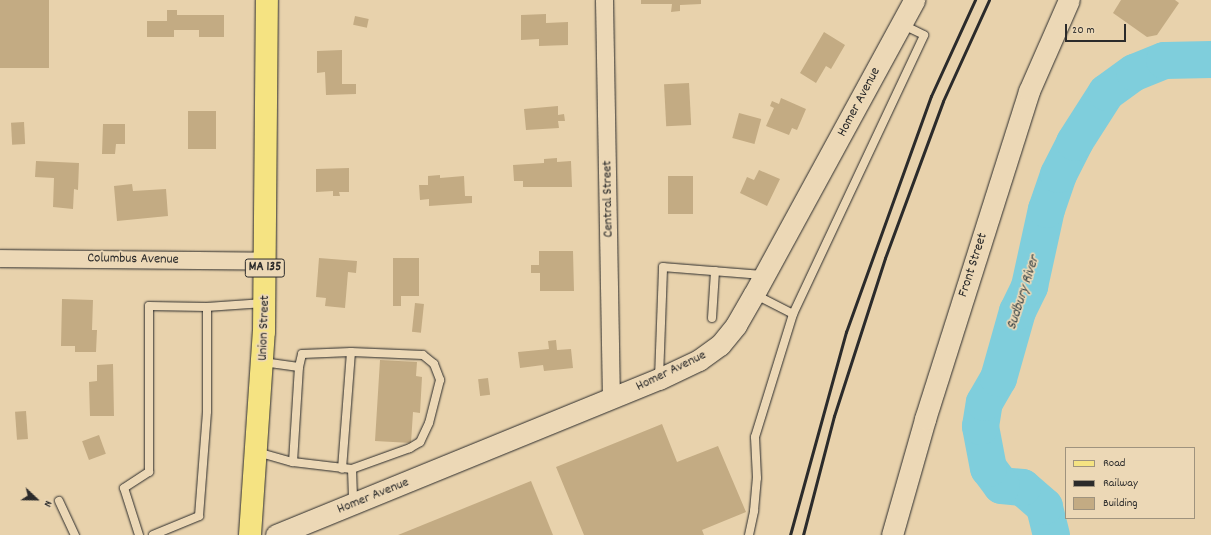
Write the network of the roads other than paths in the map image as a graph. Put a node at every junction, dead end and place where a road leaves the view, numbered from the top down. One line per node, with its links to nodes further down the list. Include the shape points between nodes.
1 (267, 0): 7 (main road, Union Street / MA 135)
2 (604, 0): 19 (street, Central Street)
3 (914, 0): 5 (street, Homer Avenue)
4 (1069, 0): 32 (street, Front Street, via 1029,91 932,397)
5 (901, 24): 9 (street, Homer Avenue); 13 (lane, via 924,35)
6 (0, 258): 7 (street, Columbus Avenue)
7 (265, 261): 11 (main road, Union Street / MA 135)
8 (715, 271): 9 (lane); 14 (lane); 18 (lane, via 663,267)
9 (765, 275): 10 (street, Homer Avenue)
10 (754, 294): 13 (lane); 18 (street, Homer Avenue, via 736,325 720,345 699,360)
11 (265, 303): 12 (lane); 16 (main road, Union Street / MA 135)
12 (207, 307): 27 (lane, via 150,306 148,472 124,488); 28 (lane, via 207,411 199,516)
13 (793, 314): 31 (lane, via 755,437 757,478)
14 (712, 318)
15 (351, 352): 17 (lane, via 302,354); 22 (lane); 23 (lane, via 423,355 434,364 440,380 429,423 420,442)
16 (262, 362): 17 (lane); 20 (main road, Union Street / MA 135)
17 (299, 367): 21 (lane)
18 (659, 378): 19 (street, Homer Avenue)
19 (611, 398): 25 (street, Homer Avenue)
20 (257, 452): 21 (lane); 29 (main road, Union Street / MA 135)
21 (293, 462): 22 (lane)
22 (342, 469): 23 (lane)
23 (352, 469): 25 (lane)
24 (59, 501): 26 (lane)
25 (353, 505): 30 (street, Homer Avenue)
26 (75, 535)
27 (139, 535)
28 (153, 535)
29 (250, 535)
30 (276, 535)
31 (749, 535)
32 (892, 535)

